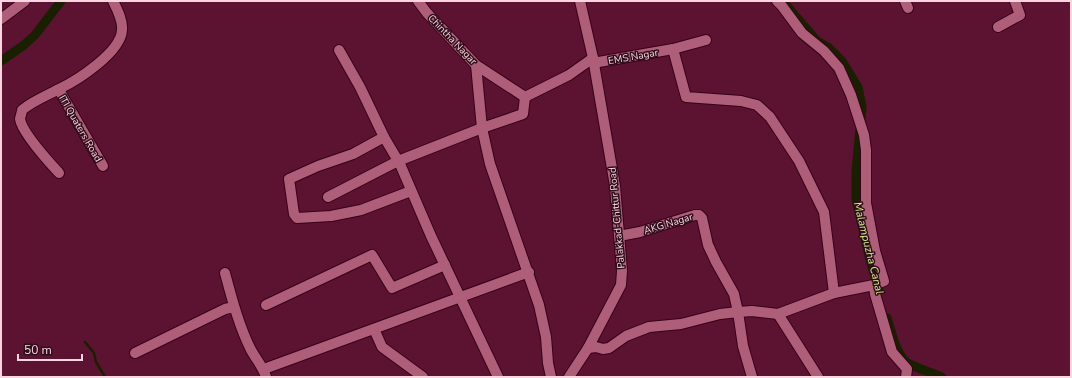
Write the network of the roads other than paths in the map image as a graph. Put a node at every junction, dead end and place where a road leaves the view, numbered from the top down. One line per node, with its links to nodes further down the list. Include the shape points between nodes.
1 (25, 1): 7 (street)
2 (113, 1): 14 (street, ITI Quaters Road, via 122,30 116,46 92,68)
3 (418, 1): 13 (street, Chintha Nagar)
4 (580, 1): 12 (street, Palakkad-Chittur Road)
5 (777, 1): 27 (street, via 802,33 824,51 839,68 851,95 864,135 866,204 884,281)
6 (1015, 1): 8 (street, via 1020,15)
7 (1, 19)
8 (998, 27)
9 (706, 40): 10 (street, EMS Nagar)
10 (673, 49): 12 (street, EMS Nagar); 28 (street, via 686,97 741,101 758,105 770,117 799,161 824,212)
11 (339, 50): 17 (street)
12 (593, 60): 15 (street); 23 (street, Palakkad-Chittur Road, via 615,186)
13 (476, 65): 15 (street, Chintha Nagar); 16 (street)
14 (58, 90): 19 (street, ITI Quaters Road); 20 (street, ITI Quaters Road, via 31,102 22,110 20,120 35,146)
15 (525, 97): 16 (street, via 522,114)
16 (482, 128): 18 (street); 25 (street, via 490,164)
17 (384, 137): 18 (street); 21 (street, via 353,154 318,166 289,180 294,214 297,218 331,216 361,210)
18 (398, 161): 21 (street); 22 (street)
19 (103, 166)
20 (59, 173)
21 (411, 190): 24 (street)
22 (328, 197)
23 (619, 236): 32 (street, AKG Nagar, via 699,215 706,231 708,245 734,294); 35 (street, Palakkad-Chittur Road, via 621,285)
24 (445, 265): 29 (street); 30 (street, via 392,288 372,255)
25 (528, 272): 29 (street); 40 (street, via 539,305)
26 (225, 273): 31 (street)
27 (874, 285): 28 (street); 44 (street, via 892,352 907,369)
28 (834, 293): 33 (street)
29 (461, 297): 34 (street); 39 (street)
30 (266, 305)
31 (234, 307): 36 (street, via 225,309); 37 (street, via 251,350)
32 (738, 312): 33 (street); 35 (street, via 681,324 649,327 626,336 609,348); 42 (street, AKG Nagar, via 743,346)
33 (778, 314): 43 (street)
34 (374, 329): 37 (street); 38 (street, via 382,347)
35 (588, 348): 41 (street, Palakkad-Chittur Road)
36 (136, 353)
37 (265, 373)
38 (423, 377)
39 (498, 377)
40 (551, 377)
41 (569, 377)
42 (752, 377)
43 (818, 377)
44 (906, 377)

